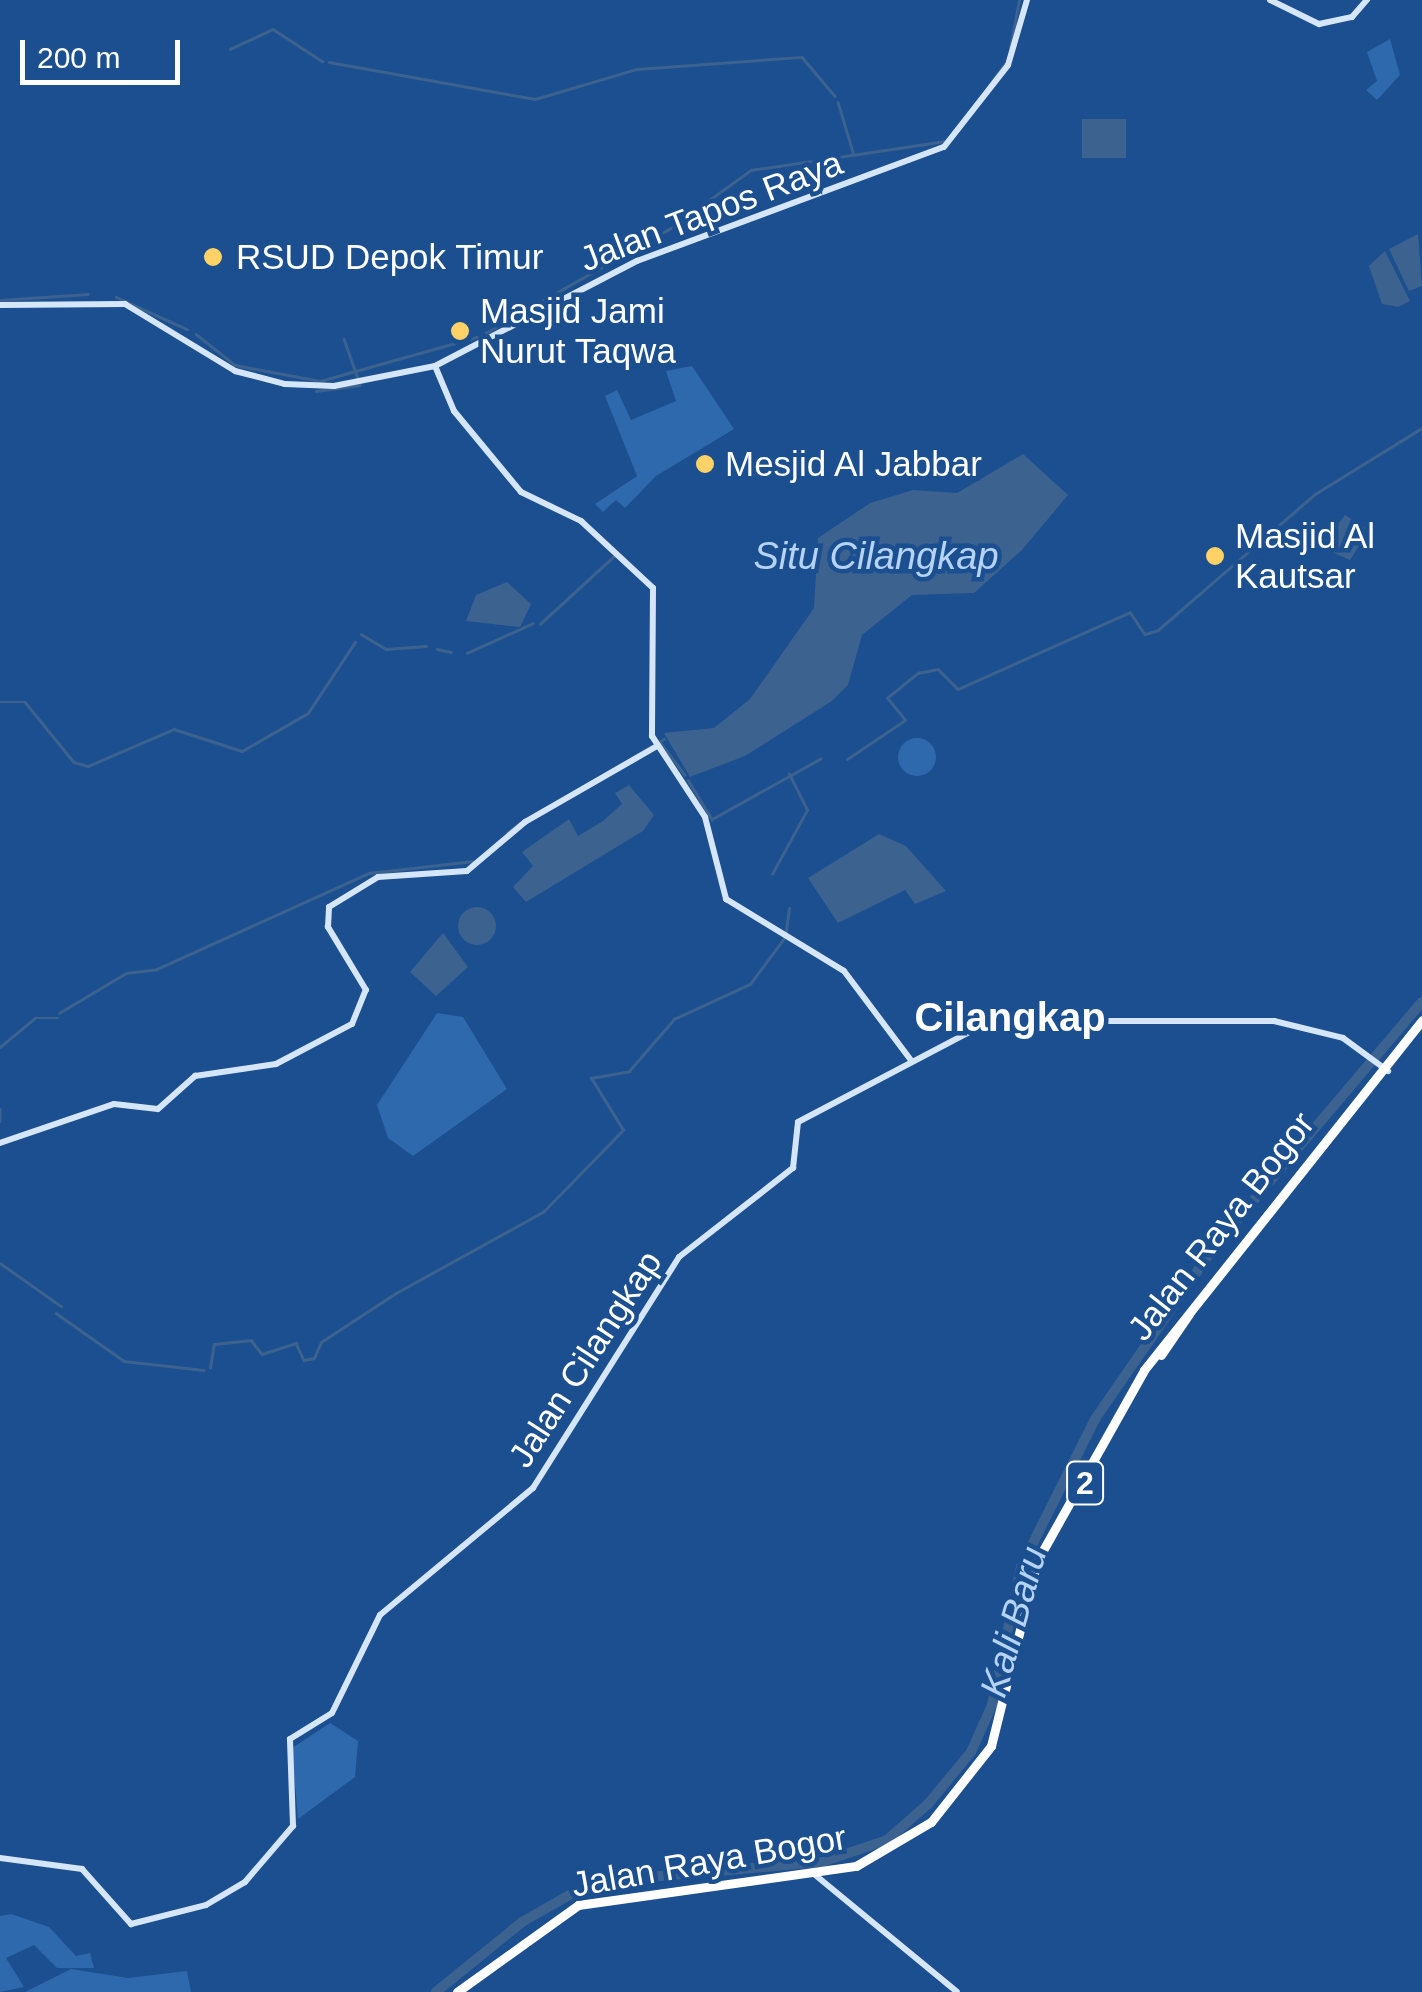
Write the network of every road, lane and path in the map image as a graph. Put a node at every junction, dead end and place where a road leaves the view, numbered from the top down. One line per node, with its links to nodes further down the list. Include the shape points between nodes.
1 (1027, 0): 5 (street, Jalan Tapos Raya, via 1008,65 944,147 637,261)
2 (1270, 0): 3 (street, via 1320,24 1352,17)
3 (1366, 0)
4 (0, 305): 5 (street, Jalan Tapos Raya, via 125,304 235,371 285,384 334,386)
5 (434, 366): 6 (street, via 454,411 521,492 580,521 649,581 658,606)
6 (655, 743): 9 (street, via 706,817 726,899 855,982); 11 (street, via 525,822 467,871 378,878 328,907 328,927 366,990 352,1024 276,1064 195,1076 158,1109 110,1105)
7 (1422, 1020): 10 (highway, Jalan Raya Bogor / 2)
8 (1422, 1030): 10 (highway, Jalan Raya Bogor / 2)
9 (910, 1060): 10 (street, Jalan Cilangkap, via 990,1021 1274,1021 1323,1030); 12 (street, Jalan Cilangkap, via 798,1122 793,1168 679,1257 533,1488 380,1615 332,1713 290,1740 293,1826 246,1882 206,1905 130,1924 82,1869)
10 (1383, 1066): 13 (highway, Jalan Raya Bogor / 2, via 1193,1308 1112,1437 1042,1563 1008,1714 986,1765 908,1848)
11 (0, 1144)
12 (0, 1858)
13 (815, 1876): 14 (highway, Jalan Raya Bogor / 2, via 580,1910); 15 (street)
14 (460, 1992)
15 (958, 1992)

